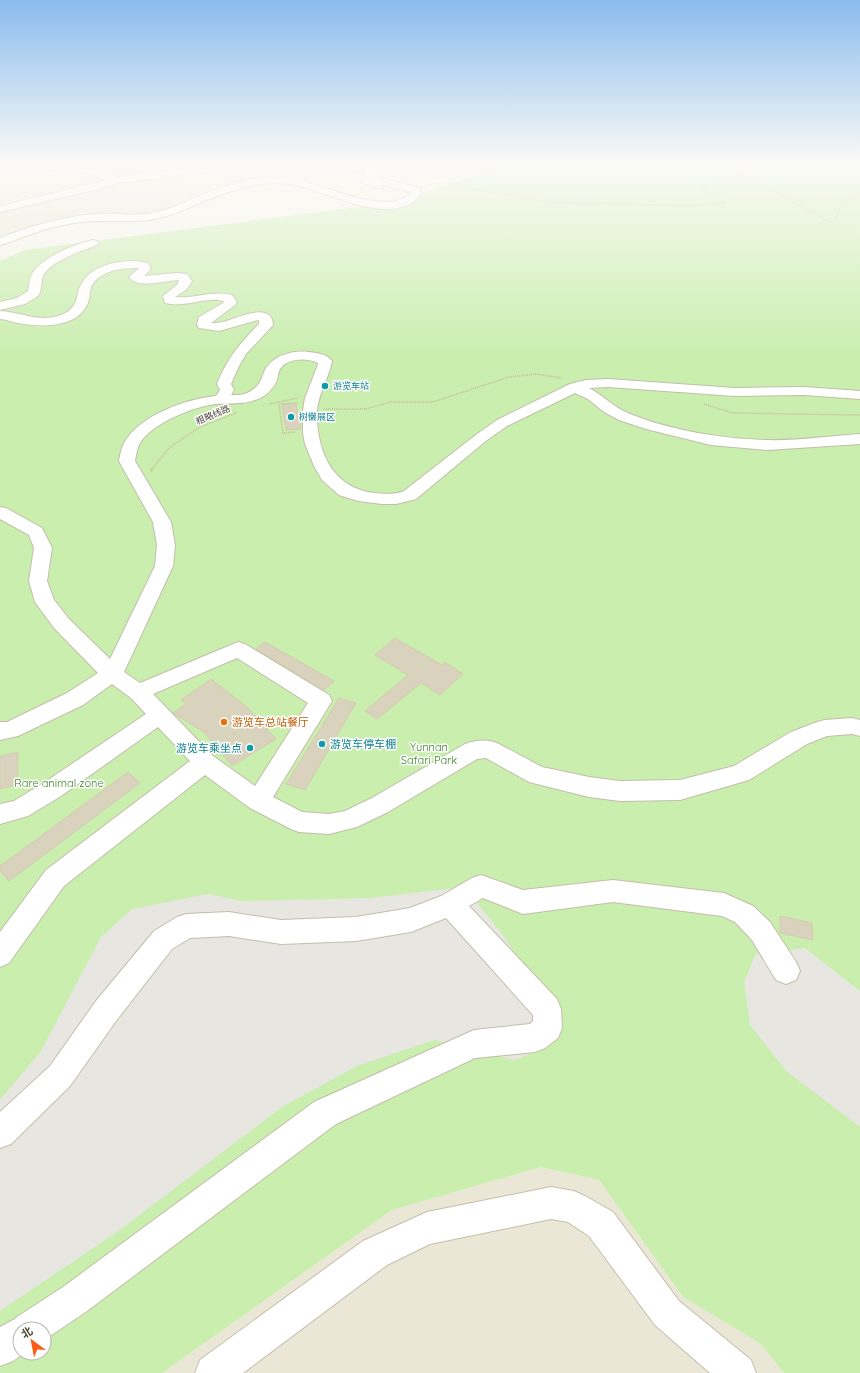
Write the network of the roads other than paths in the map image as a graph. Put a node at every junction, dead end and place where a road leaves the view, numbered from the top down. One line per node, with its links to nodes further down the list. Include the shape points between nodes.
1 (45, 227): 2 (street)
2 (0, 242)
3 (93, 243): 4 (street, via 43,268 37,276 34,293 22,301)
4 (0, 306)
5 (0, 315): 8 (street, via 50,322 71,316 83,302 85,288 92,278 107,269 125,264 144,265 144,269 135,277 140,280 175,275 183,277 186,281 169,296 170,300 178,302 221,295 231,302 204,320 204,325 223,328 255,316 262,316 266,320 266,325 236,356 224,384 227,390)
6 (570, 382): 7 (street, via 735,392 804,391); 8 (street, via 482,437 410,495 396,500 361,497 345,491 331,479 318,460 311,431 311,406 316,384 326,361 319,357 308,354 282,361 273,370 269,383 256,394 240,399); 9 (street, via 624,417 711,440 767,445)
7 (860, 395)
8 (221, 400): 11 (street, via 213,400 168,415 148,427 136,438 130,449 127,461 162,522 166,545 164,566)
9 (860, 439)
10 (0, 512): 11 (street, via 36,532 43,548 38,581 45,602 62,624)
11 (112, 674): 12 (street); 15 (street, via 75,699 10,730)
12 (138, 692): 13 (street); 17 (street, via 238,649 321,702)
13 (160, 715): 16 (street); 18 (street, via 46,793 20,809)
14 (860, 728): 17 (street, via 825,728 799,738 741,773 680,790 620,791 589,787 536,775 489,749 473,750 350,820 330,824 299,822)
15 (0, 731)
16 (205, 762): 17 (street); 20 (street, via 55,878)
17 (258, 800)
18 (0, 814)
19 (450, 904): 21 (street, via 481,886 523,902 613,891 724,905 744,914 761,930); 22 (street, via 411,920 356,929 281,932 229,924 186,926 163,940 106,1011 60,1076); 23 (street, via 546,1009 548,1028 535,1038 474,1044 325,1113)
20 (0, 954)
21 (786, 970)
22 (0, 1133)
23 (41, 1321)
24 (12, 1340): 25 (street)
25 (0, 1348)
26 (213, 1373): 27 (street, via 375,1253 427,1228 551,1203 574,1207 601,1224 667,1313)
27 (738, 1373)

